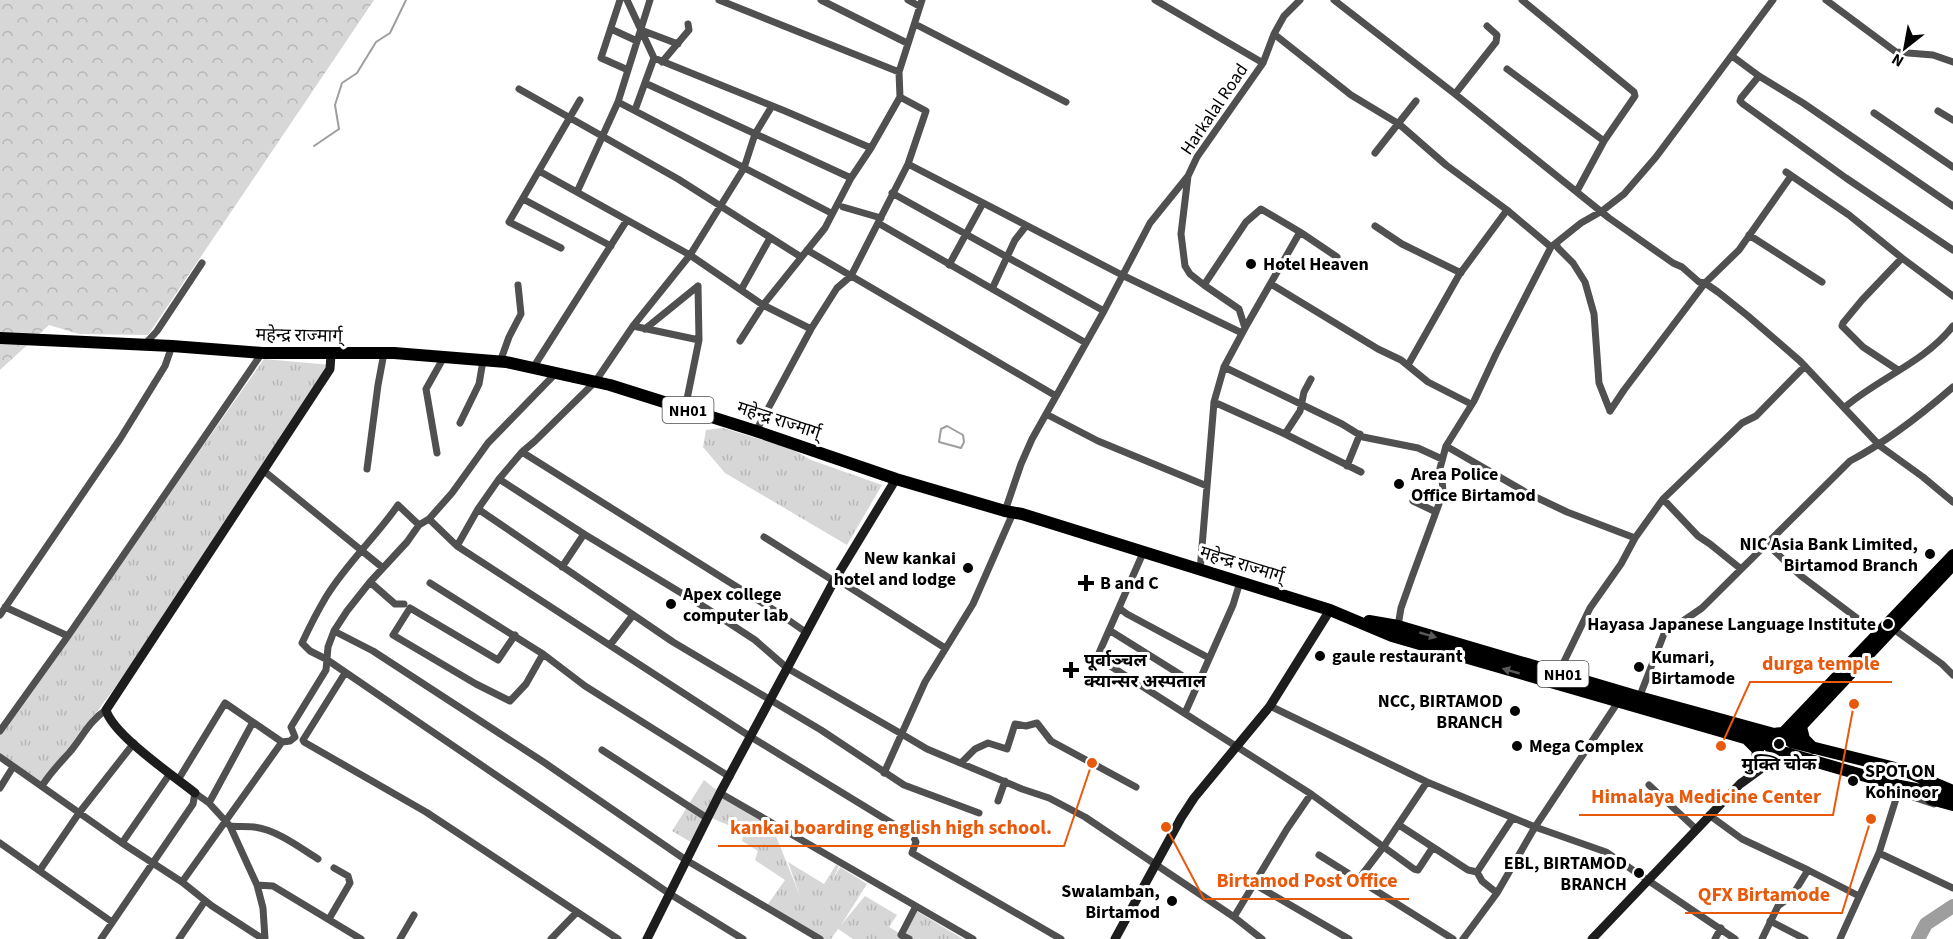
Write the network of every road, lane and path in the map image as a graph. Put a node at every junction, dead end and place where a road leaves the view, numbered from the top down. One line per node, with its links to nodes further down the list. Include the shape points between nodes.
1 (621, 0): 17 (street)
2 (627, 0): 18 (street)
3 (650, 0): 18 (street)
4 (719, 0): 30 (street)
5 (821, 0): 22 (street)
6 (908, 0): 13 (street)
7 (1155, 0): 27 (street)
8 (1334, 0): 34 (street)
9 (1522, 0): 49 (street, via 1634,92)
10 (1773, 0): 23 (street)
11 (1826, 0): 26 (street, via 1896,52 1933,55)
12 (1298, 1): 19 (street, Harkalal Road)
13 (921, 3): 15 (street)
14 (688, 24): 21 (street, via 689,30)
15 (915, 24): 22 (street); 39 (street)
16 (1487, 26): 34 (street, via 1497,35 1496,42)
17 (611, 29): 20 (street); 29 (street, via 601,58)
18 (641, 30): 20 (street); 21 (street); 24 (street)
19 (1274, 34): 27 (street, Harkalal Road); 46 (street, via 1351,95)
20 (637, 41): 29 (street)
21 (678, 44): 25 (street)
22 (907, 44): 30 (street)
23 (1732, 56): 31 (street); 67 (street, via 1656,158 1624,194)
24 (654, 58): 25 (street); 32 (street)
25 (662, 62): 40 (street)
26 (1953, 62)
27 (1263, 63): 56 (street, Harkalal Road, via 1197,157)
28 (1507, 69): 49 (street)
29 (628, 70): 38 (street)
30 (899, 72): 35 (street)
31 (1759, 76): 63 (street); 81 (street, via 1741,98 1743,104)
32 (645, 83): 41 (street); 47 (street)
33 (519, 89): 44 (street)
34 (1455, 94): 58 (street)
35 (900, 97): 50 (street); 52 (street, via 926,111)
36 (580, 100): 44 (street)
37 (1416, 101): 46 (street)
38 (618, 102): 41 (street); 48 (street)
39 (1066, 102)
40 (772, 106): 47 (street); 50 (street)
41 (634, 110): 54 (street)
42 (1938, 111): 45 (street)
43 (1874, 113): 53 (street)
44 (570, 118): 48 (street); 55 (street)
45 (1953, 120)
46 (1399, 124): 51 (street); 66 (street)
47 (755, 134): 54 (street); 57 (street)
48 (602, 136): 59 (street); 64 (street)
49 (1604, 141): 58 (street)
50 (871, 148): 57 (street)
51 (1375, 153)
52 (908, 164): 60 (street); 62 (street)
53 (1953, 167)
54 (744, 168): 64 (street); 68 (street)
55 (539, 171): 59 (street); 61 (street)
56 (1188, 176): 90 (street, via 1150,223); 96 (street, Harkalal Road, via 1182,253 1190,274)
57 (850, 178): 68 (street)
58 (1577, 191): 67 (street)
59 (577, 192): 69 (street)
60 (892, 193): 70 (street); 74 (street)
61 (523, 199): 78 (street); 79 (street, via 509,222)
62 (983, 203): 71 (street); 74 (street)
63 (1953, 206)
64 (720, 207): 76 (street); 82 (street)
65 (843, 207): 70 (street)
66 (1507, 210): 77 (street); 89 (street)
67 (1602, 211): 77 (street); 93 (street)
68 (831, 213): 80 (street, via 825,228)
69 (627, 220): 78 (street); 82 (street)
70 (880, 220): 88 (street); 91 (street)
71 (1026, 226): 85 (street); 90 (street)
72 (1375, 226): 89 (street)
73 (1300, 232): 83 (street); 94 (street); 96 (street, via 1261,209 1246,222)
74 (966, 234): 85 (street); 88 (street)
75 (1749, 235): 86 (street, via 1788,174 1849,214); 92 (street); 93 (street)
76 (770, 238): 84 (street); 98 (street)
77 (1553, 245): 93 (street, via 1573,263 1585,282 1594,314 1599,383 1610,411); 130 (street)
78 (611, 246): 122 (street)
79 (561, 248)
80 (807, 250): 84 (street); 91 (street)
81 (1953, 250)
82 (690, 255): 98 (street); 102 (street)
83 (1337, 256)
84 (801, 257): 100 (street)
85 (1008, 257): 97 (street); 101 (street)
86 (1902, 258): 99 (street); 123 (street, via 1842,326)
87 (202, 263): 111 (street)
88 (949, 265): 97 (street)
89 (1461, 273): 119 (street)
90 (1122, 275): 101 (street); 106 (street)
91 (851, 276): 104 (street, via 837,288); 128 (street)
92 (1822, 282)
93 (1705, 283): 121 (street)
94 (1271, 284): 106 (street); 119 (street)
95 (518, 285): 118 (street, via 521,314)
96 (1204, 285): 106 (street, Harkalal Road, via 1239,309)
97 (992, 289): 110 (street)
98 (741, 290): 100 (street)
99 (1953, 296)
100 (763, 305): 104 (street); 109 (street)
101 (1104, 311): 110 (street)
102 (633, 326): 105 (street); 126 (street)
103 (1953, 326): 123 (street, via 1931,348)
104 (811, 328): 136 (street)
105 (645, 329): 108 (street); 108 (street, via 698,286)
106 (1243, 330): 120 (street)
107 (0, 338): 111 (highway, महेन्द्र राज्मार्ग् / NH01)
108 (699, 340): 133 (street)
109 (740, 341)
110 (1086, 343): 128 (street)
111 (145, 345): 112 (highway, महेन्द्र राज्मार्ग् / NH01)
112 (172, 346): 113 (highway, महेन्द्र राज्मार्ग् / NH01); 176 (street, via 165,366 120,439)
113 (262, 353): 115 (highway, महेन्द्र राज्मार्ग् / NH01); 189 (street)
114 (384, 353): 115 (highway, महेन्द्र राज्मार्ग् / NH01); 116 (highway, महेन्द्र राज्मार्ग् / NH01); 145 (street)
115 (331, 355): 146 (street, via 330,369)
116 (444, 357): 117 (highway, महेन्द्र राज्मार्ग् / NH01); 142 (street, via 426,389)
117 (483, 361): 118 (highway, महेन्द्र राज्मार्ग् / NH01); 135 (street, via 479,384)
118 (500, 362): 122 (highway, महेन्द्र राज्मार्ग् / NH01)
119 (1408, 365): 130 (street, via 1428,382)
120 (1224, 367): 129 (street); 131 (street)
121 (1804, 367): 132 (street); 151 (street)
122 (533, 368): 124 (highway, महेन्द्र राज्मार्ग् / NH01)
123 (1898, 370): 132 (street)
124 (556, 373): 126 (highway, महेन्द्र राज्मार्ग् / NH01); 157 (street, via 488,443)
125 (1311, 380): 131 (street)
126 (595, 382): 133 (highway, महेन्द्र राज्मार्ग् / NH01); 141 (street)
127 (1953, 387): 140 (street)
128 (1056, 396): 134 (street)
129 (1214, 402): 137 (street); 150 (street)
130 (1471, 404): 139 (street)
131 (1301, 405): 137 (street); 138 (street)
132 (1845, 407): 140 (street)
133 (685, 409): 136 (highway, महेन्द्र राज्मार्ग् / NH01)
134 (1046, 414): 150 (street, via 1098,441); 155 (street, via 1021,464)
135 (460, 423)
136 (756, 431): 148 (highway, महेन्द्र राज्मार्ग् / NH01)
137 (1286, 434): 144 (street)
138 (1360, 434): 143 (street, via 1418,448); 144 (street)
139 (1446, 446): 143 (street); 161 (street, via 1567,512)
140 (1880, 446): 153 (street); 162 (street, via 1850,461)
141 (522, 452): 149 (street); 186 (street)
142 (437, 453)
143 (1442, 459): 156 (street, via 1439,472 1443,494)
144 (1347, 466): 147 (street)
145 (367, 469)
146 (264, 471): 164 (street); 204 (street)
147 (1361, 472)
148 (896, 478): 155 (highway, महेन्द्र राज्मार्ग् / NH01); 171 (street)
149 (499, 479): 154 (street); 159 (street)
150 (1207, 486): 170 (street)
151 (1663, 499): 161 (street); 169 (street, via 1698,536)
152 (1413, 501): 156 (street)
153 (1953, 502)
154 (477, 509): 163 (street); 167 (street)
155 (1009, 512): 165 (highway, महेन्द्र राज्मार्ग् / NH01); 191 (street, via 973,604)
156 (1436, 512): 182 (street)
157 (429, 519): 158 (street); 163 (street)
158 (418, 525): 164 (street, via 398,506); 168 (street)
159 (584, 534): 167 (street); 195 (street, via 755,640)
160 (764, 537): 171 (street)
161 (1635, 538): 196 (street, via 1590,608)
162 (1767, 544): 169 (street); 187 (street, via 1801,576)
163 (457, 546): 190 (street)
164 (362, 550): 168 (street); 194 (street, via 326,597 302,643)
165 (1143, 553): 170 (highway, महेन्द्र राज्मार्ग् / NH01); 177 (street)
166 (1952, 561): 183 (main road)
167 (562, 567): 180 (street)
168 (383, 568): 172 (street)
169 (1741, 569): 202 (street, via 1702,608 1665,634)
170 (1200, 571): 173 (highway, महेन्द्र राज्मार्ग् / NH01)
171 (835, 580): 186 (street); 191 (street)
172 (370, 582): 175 (street, via 395,604); 185 (street)
173 (1240, 582): 178 (highway, महेन्द्र राज्मार्ग् / NH01); 193 (street)
174 (430, 583): 188 (street)
175 (404, 604)
176 (5, 607): 179 (street); 189 (street)
177 (1119, 608): 184 (street); 193 (street)
178 (1330, 610): 181 (highway, महेन्द्र राज्मार्ग् / NH01); 203 (street)
179 (0, 615)
180 (633, 615): 190 (street); 201 (street)
181 (1350, 617): 182 (highway, महेन्द्र राज्मार्ग् / NH01); 200 (highway, महेन्द्र राज्मार्ग् / NH01, one-way to 181, via 1392,636)
182 (1398, 626): 196 (highway, महेन्द्र राज्मार्ग् / NH01, one-way to 196)
183 (1890, 627): 187 (main road); 198 (street); 207 (main road)
184 (1109, 630): 199 (street); 205 (street, via 1099,653 1101,660)
185 (334, 631): 194 (street); 261 (street, via 373,651)
186 (807, 633): 195 (street)
187 (1878, 634): 214 (main road)
188 (515, 635): 192 (street); 192 (street, via 498,660 411,608 393,635 510,701 526,684)
189 (68, 636): 208 (street)
190 (610, 645): 210 (street)
191 (945, 648): 209 (street)
192 (543, 654): 224 (street, via 585,686)
193 (1209, 658): 199 (street)
194 (326, 659): 197 (street); 212 (street, via 326,670 291,727 295,737)
195 (787, 668): 201 (street); 209 (street)
196 (1559, 672): 200 (highway, महेन्द्र राज्मार्ग् / NH01)
197 (345, 673): 275 (street); 279 (street, via 304,742 426,812)
198 (1953, 675)
199 (1197, 685): 205 (street)
200 (1621, 697): 202 (highway, महेन्द्र राज्मार्ग् / NH01); 252 (street)
201 (770, 700): 210 (street); 222 (street)
202 (1637, 701): 211 (highway, महेन्द्र राज्मार्ग् / NH01); 214 (highway, महेन्द्र राज्मार्ग् / NH01)
203 (1270, 706): 215 (street); 229 (street)
204 (106, 710): 213 (street, via 108,717); 232 (street, via 90,724)
205 (1185, 712): 215 (street)
206 (253, 722): 212 (street); 225 (street, via 225,703); 242 (street)
207 (1802, 727): 214 (main road); 216 (highway, via 1804,739)
208 (0, 731)
209 (900, 734): 220 (street); 222 (street)
210 (751, 737): 224 (street); 299 (street, via 913,837 916,842 912,852)
211 (1745, 738): 214 (highway, महेन्द्र राज्मार्ग् / NH01); 219 (highway, via 1758,750)
212 (282, 742): 250 (street)
213 (134, 743): 223 (street); 245 (street)
214 (1780, 744): 216 (highway, महेन्द्र राज्मार्ग् / NH01); 219 (street); 230 (street); 235 (highway, महेन्द्र राज्मार्ग् / NH01)
215 (1237, 747): 239 (street); 263 (street, via 1194,798)
216 (1813, 748): 226 (highway, महेन्द्र राज्मार्ग् / NH01)
217 (602, 750): 248 (street)
218 (0, 757): 221 (street)
219 (1757, 759): 230 (street)
220 (961, 763): 228 (street); 233 (street, via 988,743 1006,749 1015,724 1037,723 1051,741)
221 (13, 767): 232 (street); 234 (street)
222 (884, 773): 246 (street, via 904,785)
223 (169, 775): 225 (street); 255 (street)
224 (730, 777): 238 (street)
225 (178, 780): 237 (street)
226 (1929, 780): 227 (highway); 236 (highway, महेन्द्र राज्मार्ग् / NH01)
227 (1953, 780)
228 (1005, 781): 241 (street); 263 (street, via 1085,817)
229 (1427, 782): 249 (street); 251 (street)
230 (1740, 784): 247 (street)
231 (1649, 785): 253 (street)
232 (42, 786): 245 (street)
233 (1136, 787)
234 (0, 788)
235 (1903, 789): 240 (highway, महेन्द्र राज्मार्ग् / NH01); 243 (highway); 244 (street); 258 (street)
236 (1953, 790)
237 (195, 793): 242 (street); 262 (street, via 193,804)
238 (720, 793): 248 (street); 278 (street)
239 (1311, 794): 256 (street); 271 (street)
240 (1953, 796)
241 (998, 801)
242 (209, 803): 250 (street)
243 (1953, 805)
244 (1953, 811)
245 (80, 813): 255 (street); 265 (street)
246 (980, 813)
247 (1709, 815): 253 (street); 266 (street, via 1742,839)
248 (707, 818): 261 (street)
249 (1512, 819): 252 (street); 267 (street)
250 (228, 824): 260 (street, via 268,831); 270 (street); 272 (street)
251 (1399, 825): 256 (street); 257 (street)
252 (1535, 827): 269 (street, via 1606,852); 274 (street)
253 (1696, 829): 269 (street)
254 (0, 843): 265 (street)
255 (122, 843): 262 (street)
256 (1384, 846): 257 (street, via 1418,870); 268 (street)
257 (1433, 848): 267 (street)
258 (1879, 853): 273 (street); 276 (street)
259 (1319, 855): 268 (street)
260 (318, 859)
261 (686, 860): 275 (street); 286 (street)
262 (153, 863): 270 (street); 284 (street)
263 (1156, 865): 281 (street); 300 (street)
264 (334, 868): 282 (street, via 348,876 350,883)
265 (40, 870): 284 (street)
266 (1808, 870): 276 (street); 283 (street)
267 (1477, 872): 274 (street)
268 (1358, 880): 303 (street)
269 (1648, 880): 285 (street); 305 (street)
270 (182, 882): 277 (street)
271 (1254, 884): 281 (street); 302 (street)
272 (257, 885): 282 (street, via 273,886); 289 (street)
273 (1953, 888)
274 (1497, 893): 304 (street)
275 (670, 894): 294 (street); 295 (street)
276 (1859, 896): 310 (street)
277 (205, 901): 288 (street); 289 (street)
278 (916, 906): 297 (street, via 902,935); 298 (street)
279 (577, 912): 292 (street); 293 (street)
280 (414, 915): 291 (street)
281 (1234, 917): 301 (street)
282 (329, 919): 290 (street)
283 (1770, 921): 308 (street); 309 (street)
284 (112, 922): 287 (street)
285 (1721, 928): 306 (street); 307 (street)
286 (817, 938): 296 (street)
287 (101, 939)
288 (179, 939)
289 (264, 939)
290 (361, 939)
291 (400, 939)
292 (551, 939)
293 (618, 939)
294 (647, 939)
295 (743, 939)
296 (805, 939)
297 (909, 939)
298 (973, 939)
299 (1061, 939)
300 (1115, 939)
301 (1262, 939)
302 (1350, 939)
303 (1453, 939)
304 (1463, 939)
305 (1592, 939)
306 (1714, 939)
307 (1735, 939)
308 (1762, 939)
309 (1806, 939)
310 (1840, 939)

